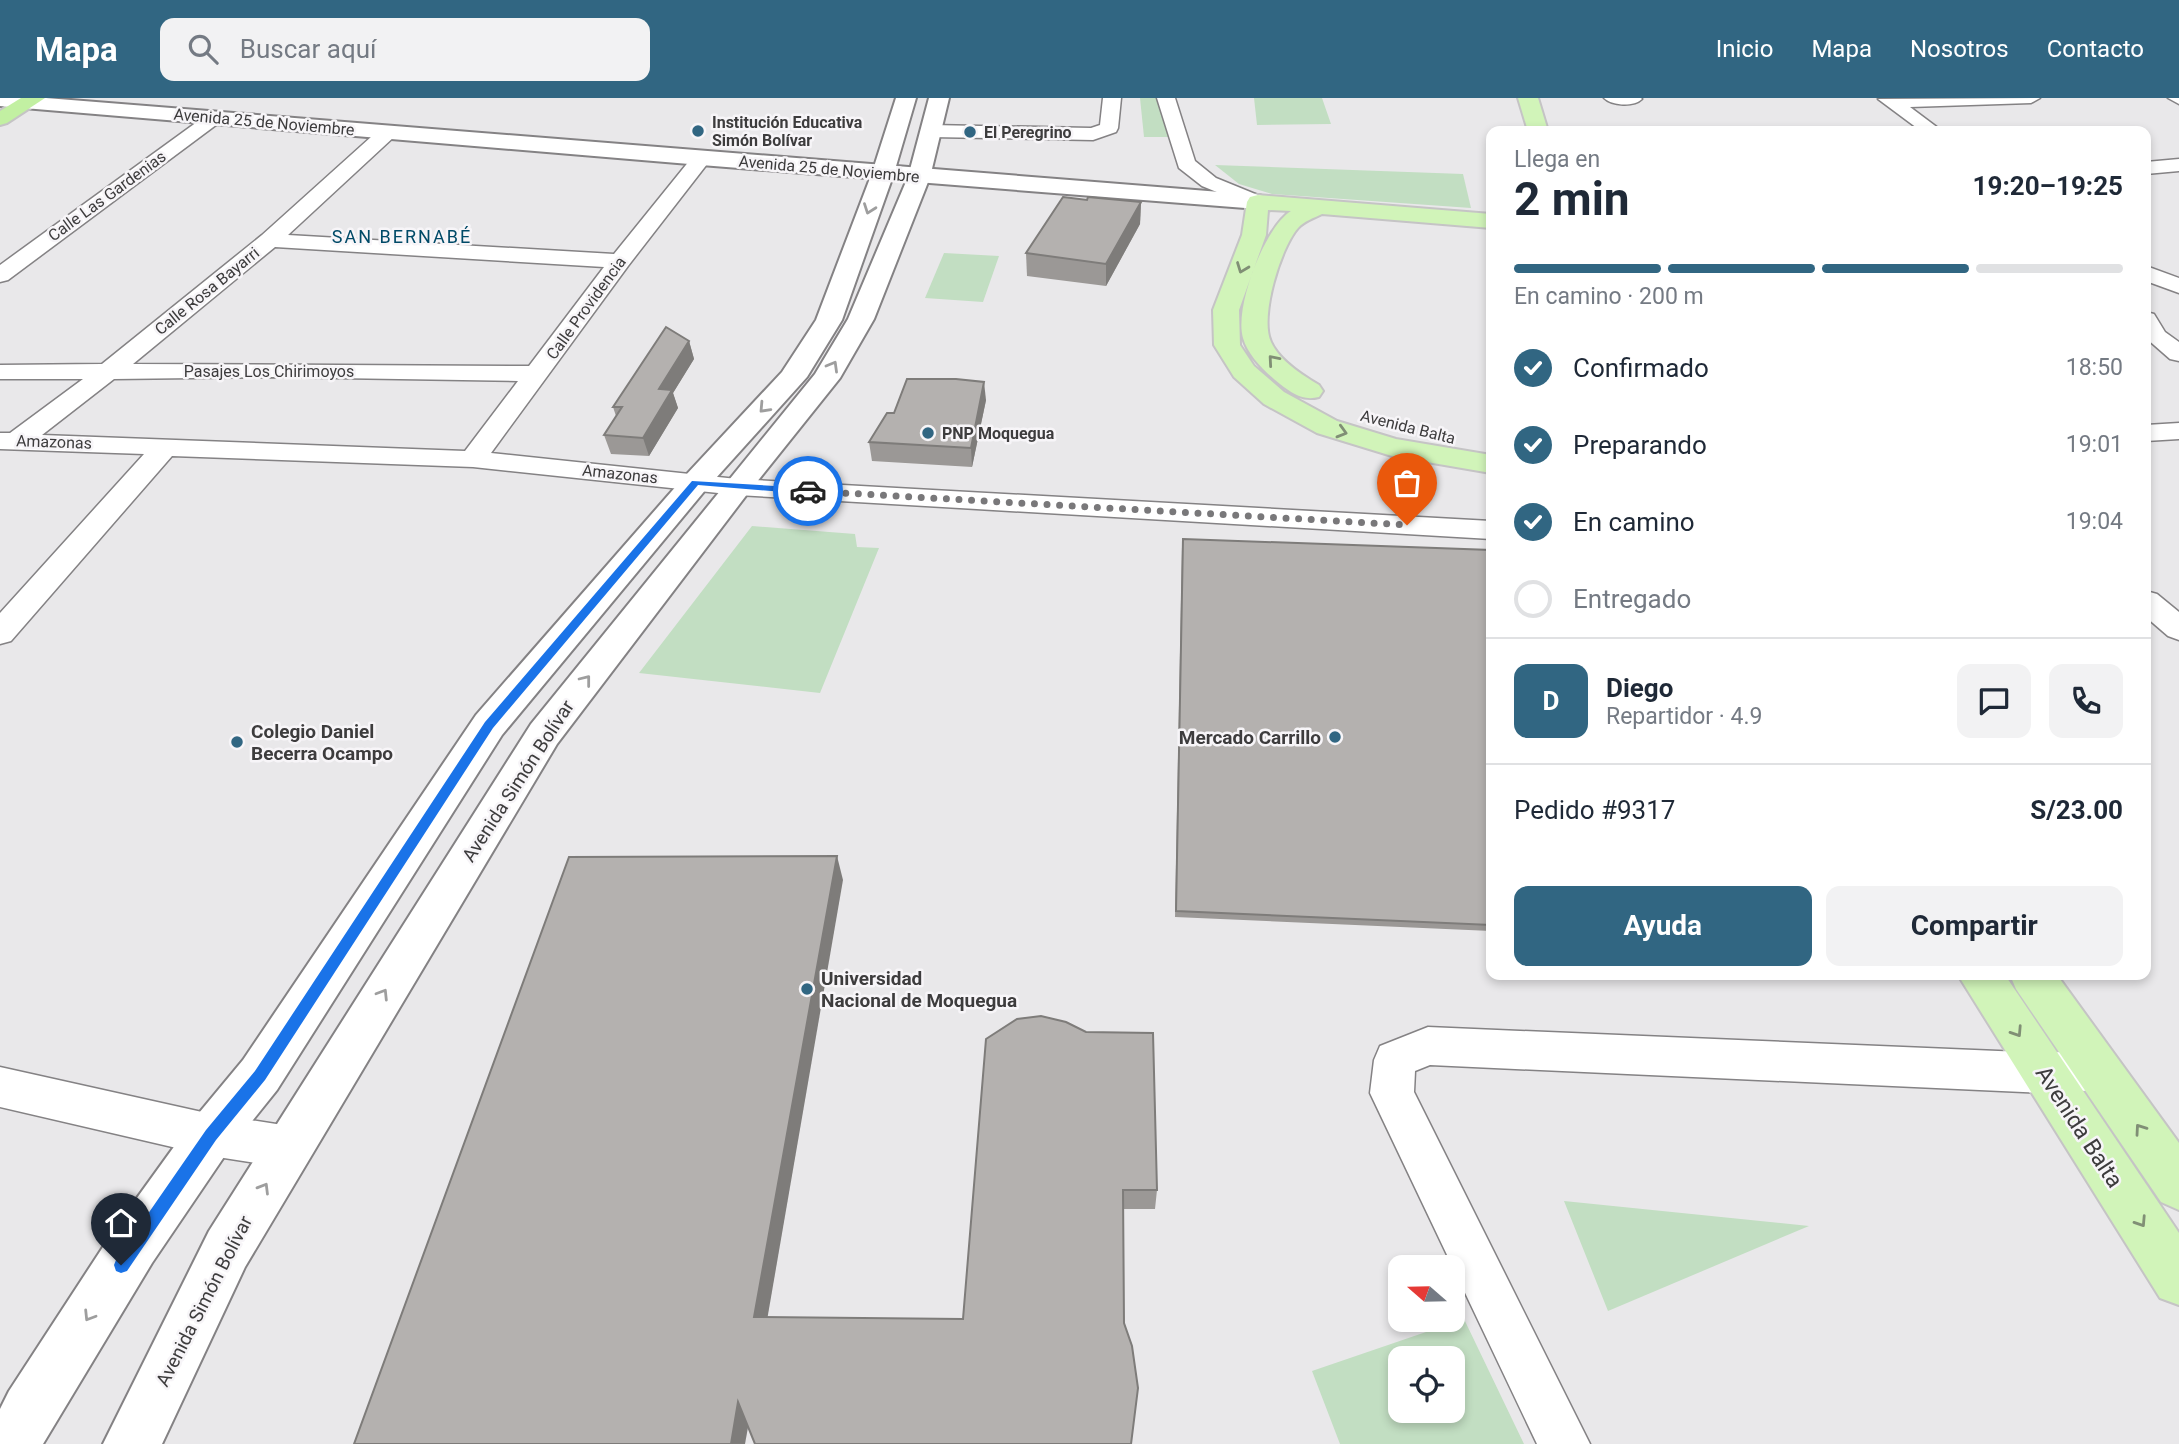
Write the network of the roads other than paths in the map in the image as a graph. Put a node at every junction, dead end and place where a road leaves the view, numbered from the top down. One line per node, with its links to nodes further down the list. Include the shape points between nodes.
1 (906, 98): 20 (main road, Avenida Simón Bolívar)
2 (1112, 98): 11 (street, via 1109,128 1093,134)
3 (1167, 98): 21 (street, via 1186,164 1209,183)
4 (1509, 98): 13 (main road)
5 (1528, 98): 14 (main road)
6 (1614, 98): 8 (street)
7 (2031, 98): 9 (street)
8 (1633, 99)
9 (1889, 100): 15 (street)
10 (12, 103): 12 (main road, Avenida 25 de Noviembre)
11 (935, 115): 20 (main road, Avenida Simón Bolívar)
12 (214, 118): 16 (main road, Avenida 25 de Noviembre); 28 (street, Calle Las Gardenias)
13 (1517, 126)
14 (1536, 126)
15 (1926, 126)
16 (388, 132): 17 (main road, Avenida 25 de Noviembre); 24 (street, Calle Rosa Bayarri)
17 (701, 159): 20 (main road, Avenida 25 de Noviembre); 25 (street, Calle Providencia)
18 (2179, 165): 19 (street)
19 (2151, 168)
20 (901, 175): 21 (main road, Avenida 25 de Noviembre); 45 (main road, Avenida Simón Bolívar, one-way to 45, via 830,320 793,377); 46 (main road, Avenida Simón Bolívar, one-way to 20, via 826,378 861,319)
21 (1258, 202): 22 (main road, Avenida 25 de Noviembre); 44 (main road, Avenida Balta, one-way to 44, via 1254,235 1226,310 1227,345 1244,371 1274,398 1327,427 1392,446)
22 (1318, 207): 23 (main road, Avenida 25 de Noviembre); 41 (main road, Avenida Balta, one-way to 22, via 1404,430 1351,414 1303,388 1274,363 1256,339 1254,311 1279,237 1291,220)
23 (1486, 221)
24 (270, 240): 25 (street); 35 (street, Calle Rosa Bayarri)
25 (620, 261): 37 (street, Calle Providencia)
26 (2179, 261): 27 (street)
27 (2151, 262)
28 (0, 275)
29 (2151, 275): 30 (street)
30 (2179, 286)
31 (2151, 328): 33 (street)
32 (2151, 353): 34 (street)
33 (2179, 354)
34 (2179, 359)
35 (110, 370): 36 (street, Pasajes Los Chirimoyos); 37 (street, Pasajes Los Chirimoyos); 40 (street, Calle Rosa Bayarri)
36 (0, 372)
37 (538, 374): 43 (street, Calle Providencia)
38 (2179, 431): 39 (street)
39 (2151, 433)
40 (8, 441): 42 (street, Amazonas)
41 (1486, 445)
42 (166, 446): 43 (street, Amazonas); 50 (street)
43 (473, 459): 45 (street, Amazonas)
44 (1486, 463)
45 (695, 482): 46 (street, Amazonas); 51 (main road, Avenida Simón Bolívar)
46 (737, 487): 47 (street, Amazonas); 52 (main road, Avenida Simón Bolívar, one-way to 46)
47 (1486, 530)
48 (2151, 605): 49 (street)
49 (2179, 629)
50 (0, 633)
51 (489, 725): 52 (main road); 58 (main road, Avenida Simón Bolívar, via 260,1075)
52 (544, 734): 59 (main road, Avenida Simón Bolívar, one-way to 52)
53 (1983, 980): 56 (main road, Avenida Balta, one-way to 56)
54 (2036, 980): 55 (main road)
55 (2099, 1070): 56 (street); 60 (main road, one-way to 55)
56 (2044, 1073): 61 (main road, Avenida Balta, one-way to 61); 64 (street, via 1428,1046 1395,1060 1392,1093)
57 (0, 1087): 58 (street)
58 (211, 1135): 59 (street); 62 (main road, Avenida Simón Bolívar, one-way to 62)
59 (289, 1147): 63 (main road, Avenida Simón Bolívar, one-way to 59, via 227,1249)
60 (2179, 1185)
61 (2179, 1279)
62 (14, 1424)
63 (132, 1444)
64 (1564, 1444)

